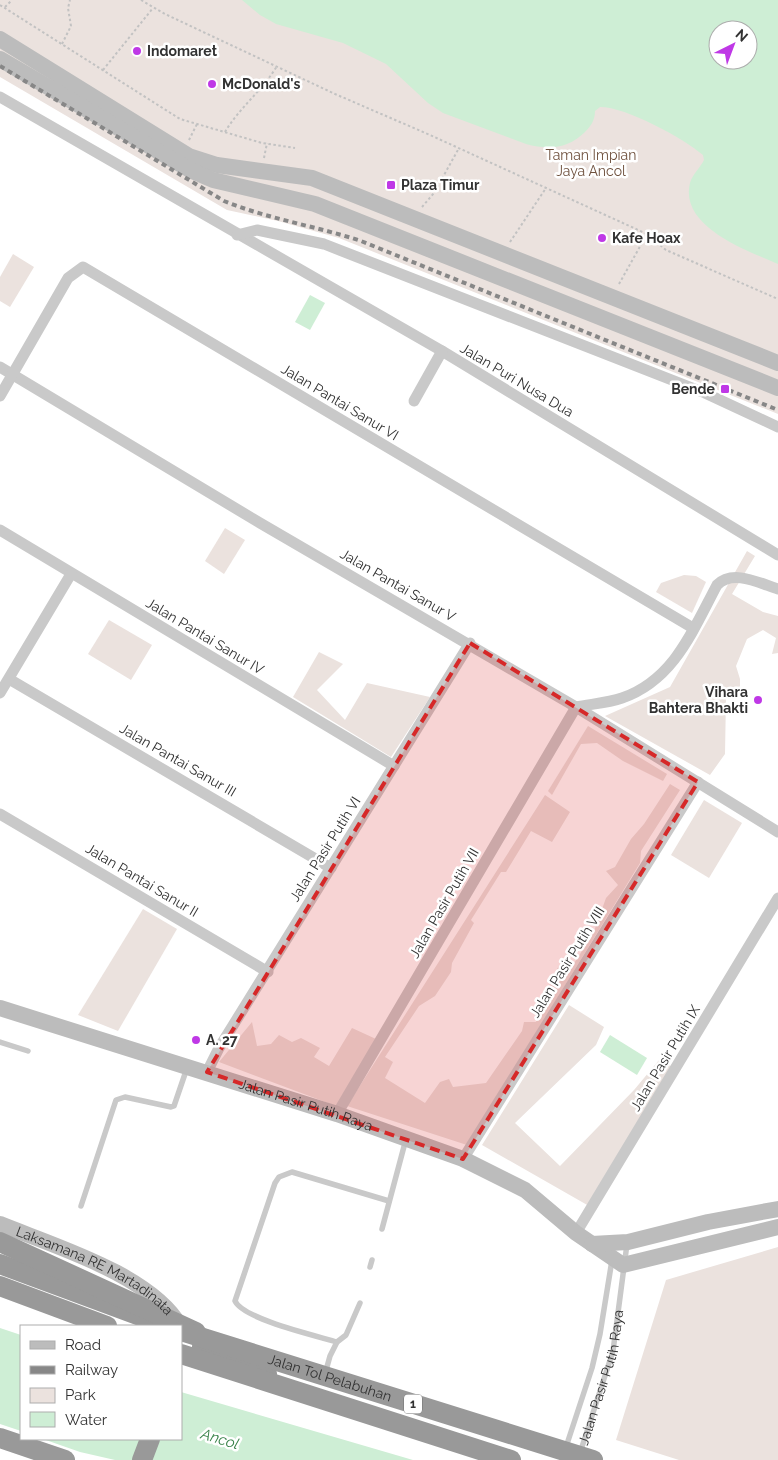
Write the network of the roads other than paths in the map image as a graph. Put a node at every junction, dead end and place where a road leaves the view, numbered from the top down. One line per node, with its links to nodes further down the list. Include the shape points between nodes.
1 (0, 39): 4 (street, via 189,156 217,165)
2 (0, 59): 5 (street, via 192,171 213,180)
3 (0, 98): 6 (street, Jalan Puri Nusa Dua)
4 (265, 172): 5 (street); 8 (street, via 312,178)
5 (260, 191): 11 (street, via 315,204)
6 (237, 235): 7 (street, Jalan Puri Nusa Dua); 14 (street, via 257,230 324,244 705,393)
7 (442, 351): 13 (street); 16 (street, Jalan Puri Nusa Dua)
8 (777, 363): 11 (street)
9 (0, 368): 10 (street, Jalan Pantai Sanur V)
10 (12, 374): 12 (street); 19 (street, Jalan Pantai Sanur VI, via 68,278 83,267); 20 (street, Jalan Pantai Sanur V, via 260,523)
11 (772, 386)
12 (0, 396)
13 (414, 401)
14 (778, 427)
15 (0, 530): 17 (street, Jalan Pantai Sanur IV)
16 (778, 555)
17 (71, 574): 21 (street); 24 (street, Jalan Pantai Sanur IV)
18 (778, 589): 19 (street, via 735,577 724,579 717,585)
19 (693, 628): 23 (street, via 665,672 647,685 622,698)
20 (470, 643): 23 (street, Jalan Pantai Sanur V); 24 (street, Jalan Pasir Putih VI)
21 (9, 679): 22 (street); 28 (street, Jalan Pantai Sanur III)
22 (0, 693)
23 (576, 707): 25 (street, Jalan Pantai Sanur V); 36 (street, Jalan Pasir Putih VII)
24 (394, 766): 28 (street, Jalan Pasir Putih VI)
25 (698, 782): 27 (street, Jalan Pantai Sanur V); 38 (street, Jalan Pasir Putih VIII)
26 (0, 814): 30 (street, Jalan Pantai Sanur II)
27 (778, 832)
28 (331, 868): 30 (street, Jalan Pasir Putih VI)
29 (778, 898): 46 (street, Jalan Pasir Putih IX)
30 (268, 972): 35 (street, Jalan Pasir Putih VI)
31 (0, 1008): 34 (street, Jalan Pasir Putih Raya)
32 (0, 1042): 33 (lane)
33 (28, 1051)
34 (187, 1066): 35 (street, Jalan Pasir Putih Raya); 40 (lane, via 174,1106 125,1097 116,1100)
35 (207, 1072): 36 (street, Jalan Pasir Putih Raya)
36 (337, 1114): 37 (street, Jalan Pasir Putih Raya)
37 (406, 1139): 38 (street, Jalan Pasir Putih Raya); 39 (lane)
38 (463, 1159): 46 (street, Jalan Pasir Putih Raya, via 524,1190)
39 (390, 1201): 45 (lane); 63 (lane, via 292,1172 275,1183 235,1301 244,1311 287,1329)
40 (81, 1206)
41 (778, 1209): 42 (street)
42 (708, 1222): 48 (street); 49 (street)
43 (0, 1224): 57 (street, Laksamana RE Martadinata, via 124,1275 168,1307)
44 (778, 1227): 48 (street)
45 (382, 1229)
46 (576, 1233): 49 (street, Jalan Pasir Putih Raya, via 592,1244)
47 (0, 1242): 58 (highway, bridge)
48 (716, 1242): 49 (street)
49 (619, 1252): 69 (lane); 69 (lane, Jalan Pasir Putih Raya, via 613,1351)
50 (0, 1253): 56 (highway, 1)
51 (0, 1264): 55 (highway, Jalan Tol Pelabuhan / 1)
52 (0, 1286): 54 (highway)
53 (360, 1303): 63 (lane, via 346,1335)
54 (104, 1325)
55 (155, 1325)
56 (158, 1325)
57 (176, 1325)
58 (182, 1325)
59 (182, 1325): 65 (highway, bridge)
60 (182, 1336): 64 (highway)
61 (182, 1336): 65 (highway, Jalan Tol Pelabuhan / 1, bridge)
62 (182, 1336): 73 (highway, Jalan Tol Pelabuhan / 1, bridge)
63 (337, 1342): 66 (lane)
64 (212, 1346): 66 (highway); 72 (highway, via 339,1403)
65 (232, 1348): 74 (highway, Jalan Tol Pelabuhan / 1, bridge)
66 (323, 1383): 69 (highway)
67 (0, 1438): 70 (highway)
68 (150, 1440): 71 (highway)
69 (573, 1458)
70 (65, 1460)
71 (142, 1460)
72 (495, 1460)
73 (511, 1460)
74 (594, 1460)

